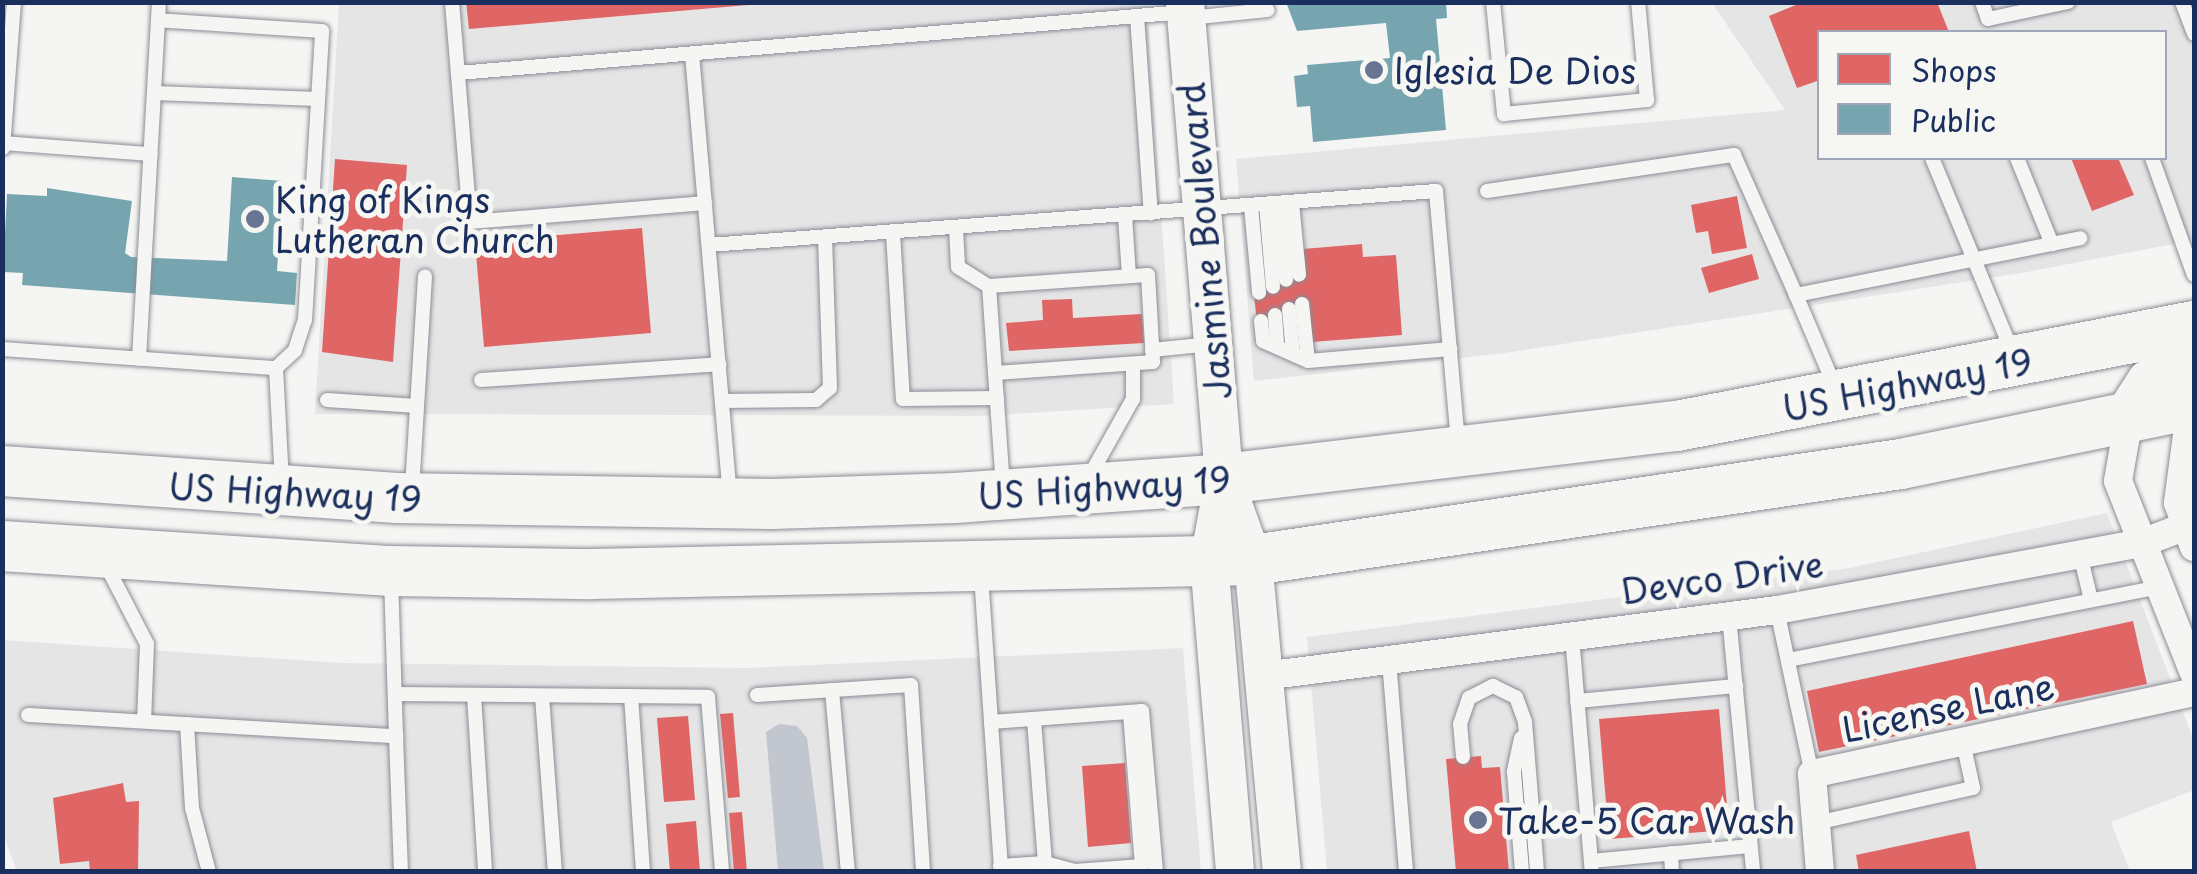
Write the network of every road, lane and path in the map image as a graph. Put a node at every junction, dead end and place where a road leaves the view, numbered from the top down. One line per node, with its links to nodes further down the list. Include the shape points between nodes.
1 (14, 2): 20 (lane)
2 (160, 2): 13 (lane)
3 (452, 2): 17 (lane)
4 (1493, 2): 5 (lane, via 1504,114 1648,100)
5 (1638, 2)
6 (1982, 2): 14 (lane)
7 (2068, 2): 14 (lane)
8 (2182, 2): 12 (lane)
9 (1268, 10): 10 (lane)
10 (1185, 11): 11 (lane); 28 (street, Jasmine Boulevard)
11 (1131, 12): 16 (lane); 29 (lane)
12 (2191, 17): 15 (lane)
13 (158, 20): 18 (lane); 19 (lane, via 322,31)
14 (1985, 26)
15 (2194, 34)
16 (692, 54): 17 (lane); 26 (lane)
17 (458, 74): 26 (lane, via 470,222)
18 (154, 93): 19 (lane); 21 (lane)
19 (318, 98): 55 (lane, via 305,320 295,350)
20 (3, 146): 21 (lane)
21 (151, 154): 50 (lane)
22 (1933, 160): 37 (lane)
23 (2018, 160): 35 (lane)
24 (2153, 160): 38 (lane)
25 (1488, 191): 42 (lane, via 1734,154)
26 (705, 203): 36 (lane)
27 (1272, 205): 27 (lane, via 1279,284); 28 (lane); 47 (lane, via 1436,191)
28 (1202, 210): 29 (lane); 45 (street, Jasmine Boulevard)
29 (1152, 214): 30 (lane)
30 (1125, 216): 31 (lane); 40 (lane)
31 (956, 228): 32 (lane); 41 (lane, via 958,268)
32 (893, 232): 33 (lane); 59 (lane, via 903,399)
33 (825, 237): 36 (lane); 62 (lane, via 830,388 816,400)
34 (2080, 238): 35 (lane)
35 (2052, 244): 37 (lane)
36 (708, 246): 52 (lane)
37 (1974, 260): 42 (lane); 54 (lane)
38 (2194, 275)
39 (424, 276): 63 (lane)
40 (1129, 276): 41 (lane); 48 (lane, via 1148,275)
41 (989, 286): 56 (lane)
42 (1796, 296): 60 (lane)
43 (1282, 312): 49 (lane); 49 (lane, via 1263,341); 51 (lane)
44 (2194, 326): 54 (highway, US Highway 19)
45 (1212, 344): 48 (lane); 67 (street, Jasmine Boulevard)
46 (2, 349): 50 (lane)
47 (1450, 349): 51 (lane); 65 (lane)
48 (1152, 350): 53 (lane, via 1153,362)
49 (1292, 354): 51 (lane)
50 (139, 359): 55 (lane)
51 (1308, 361)
52 (719, 364): 57 (lane); 62 (lane)
53 (1133, 364): 56 (lane); 68 (lane, via 1133,399)
54 (2017, 364): 60 (highway, US Highway 19)
55 (276, 368): 69 (lane)
56 (995, 373): 59 (lane)
57 (481, 380)
58 (2193, 392): 64 (highway, via 2150,384); 73 (street, via 2178,503)
59 (997, 398): 70 (lane)
60 (1840, 398): 65 (highway, US Highway 19)
61 (327, 400): 63 (lane)
62 (722, 401): 72 (lane)
63 (416, 406): 71 (lane)
64 (2129, 418): 74 (street, via 2118,481); 78 (highway, US Highway 19, via 1863,470)
65 (1459, 455): 67 (highway, US Highway 19)
66 (2, 471): 69 (highway, US Highway 19)
67 (1224, 480): 68 (highway, US Highway 19); 78 (street, Jasmine Boulevard)
68 (1082, 490): 70 (highway, US Highway 19)
69 (282, 492): 71 (highway, US Highway 19)
70 (1003, 495): 72 (highway, US Highway 19)
71 (411, 498): 72 (highway, US Highway 19)
72 (731, 504)
73 (2190, 536): 74 (street, Devco Drive)
74 (2142, 543): 77 (street, Devco Drive); 81 (street)
75 (2, 546): 76 (highway, US Highway 19)
76 (98, 554): 80 (highway, US Highway 19); 102 (lane, via 144,632)
77 (2080, 554): 82 (lane); 83 (street, Devco Drive)
78 (1231, 561): 79 (highway, US Highway 19); 89 (street, Jasmine Boulevard); 125 (street, Jasmine Boulevard)
79 (981, 569): 80 (highway, US Highway 19); 103 (lane)
80 (391, 571): 93 (lane)
81 (2160, 587): 82 (lane); 88 (street)
82 (2091, 600): 87 (lane)
83 (1777, 610): 84 (street, Devco Drive); 87 (lane)
84 (1729, 616): 85 (street, Devco Drive); 90 (lane)
85 (1572, 636): 86 (street, Devco Drive); 98 (lane)
86 (1388, 660): 89 (street, Devco Drive); 127 (lane)
87 (1788, 660): 109 (lane)
88 (2194, 674)
89 (1264, 676): 126 (street, Jasmine Boulevard)
90 (1736, 686): 98 (lane); 111 (lane)
91 (832, 690): 95 (lane); 122 (lane); 123 (lane, via 911,685)
92 (2194, 692): 107 (street, License Lane)
93 (395, 694): 94 (lane); 106 (lane)
94 (474, 695): 96 (lane); 118 (lane)
95 (757, 695)
96 (542, 696): 97 (lane); 119 (lane)
97 (630, 696): 120 (lane); 121 (lane, via 708,697)
98 (1578, 701): 114 (lane)
99 (1130, 712): 101 (lane); 113 (lane, via 1142,866 1075,870); 124 (lane, via 1142,711)
100 (28, 715): 102 (lane)
101 (1034, 719): 103 (lane); 113 (lane)
102 (144, 722): 105 (lane)
103 (991, 722): 115 (lane)
104 (1525, 722): 108 (lane, via 1506,690 1480,690 1462,711); 128 (lane, via 1514,772); 129 (lane)
105 (187, 724): 106 (lane); 116 (lane, via 192,808)
106 (396, 736): 117 (lane)
107 (1964, 742): 109 (street, License Lane); 110 (lane, via 1974,788)
108 (1463, 758)
109 (1812, 774): 110 (street, License Lane)
110 (1816, 822): 132 (street, License Lane)
111 (1750, 846): 112 (lane); 131 (lane)
112 (1670, 853): 114 (lane); 130 (lane)
113 (1046, 863): 115 (lane)
114 (1591, 866)
115 (1001, 869)
116 (209, 872)
117 (401, 872)
118 (485, 872)
119 (555, 872)
120 (644, 872)
121 (722, 872)
122 (848, 872)
123 (923, 872)
124 (1156, 872)
125 (1236, 872)
126 (1282, 872)
127 (1406, 872)
128 (1522, 872)
129 (1538, 872)
130 (1672, 872)
131 (1753, 872)
132 (1820, 872)

